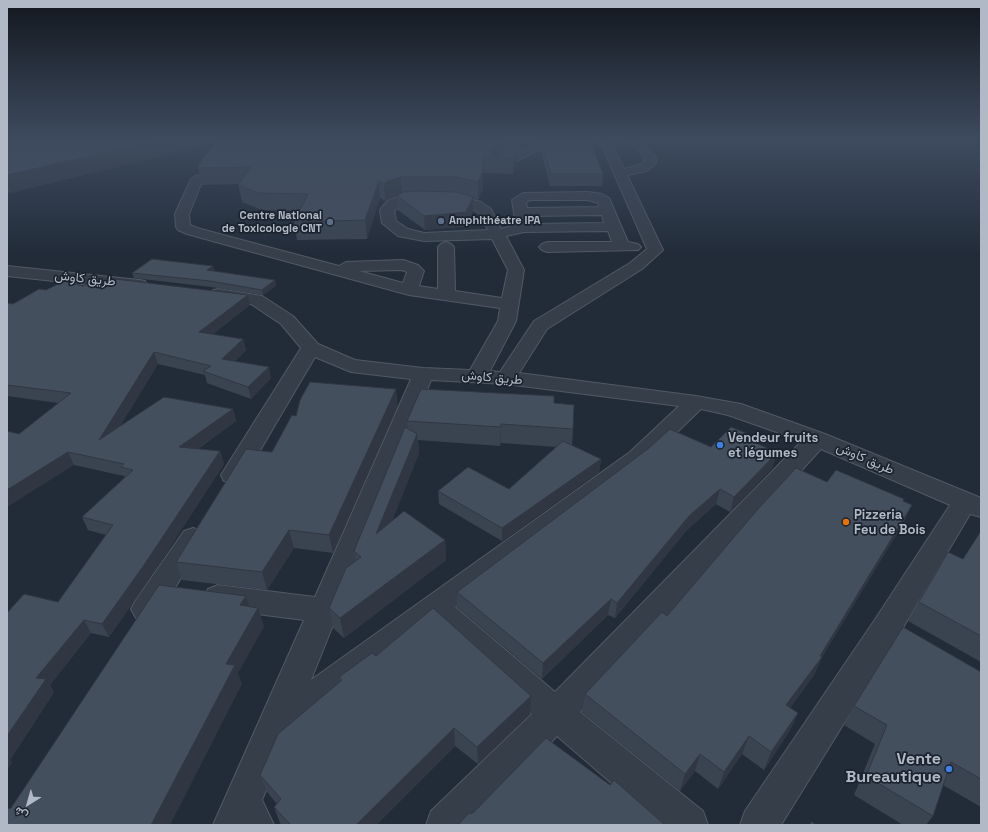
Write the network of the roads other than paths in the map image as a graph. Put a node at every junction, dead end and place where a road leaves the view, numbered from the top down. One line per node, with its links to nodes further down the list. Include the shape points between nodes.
1 (622, 178): 9 (street)
2 (197, 179): 10 (street, via 182,214 183,227 192,232)
3 (524, 228): 4 (street); 4 (street, via 521,212 608,211); 5 (street)
4 (613, 228): 6 (street)
5 (497, 234): 5 (street, via 486,212 476,205 457,200 402,200 387,210 389,223 403,233 424,237); 16 (street, via 516,270)
6 (622, 246): 8 (street); 9 (street)
7 (446, 247): 15 (street)
8 (547, 247)
9 (654, 250): 20 (street, via 636,266 540,324)
10 (321, 268): 13 (street); 13 (street, via 403,265 416,271)
11 (7, 271): 12 (street, طريق كاوش)
12 (156, 287)
13 (409, 290): 15 (street)
14 (203, 292): 17 (street, طريق كاوش, via 256,300 287,320)
15 (446, 296): 16 (street)
16 (510, 304): 19 (street, via 507,321)
17 (311, 348): 18 (street, طريق كاوش, via 351,366); 24 (street)
18 (423, 374): 19 (street, طريق كاوش); 26 (street)
19 (477, 376): 20 (street, طريق كاوش)
20 (506, 378): 21 (street, طريق كاوش)
21 (696, 402): 22 (street, طريق كاوش, via 733,409); 25 (street, via 638,457)
22 (817, 439): 23 (street, طريق كاوش); 30 (street)
23 (973, 505): 27 (street)
24 (159, 590): 26 (street); 28 (street)
25 (434, 606): 30 (street); 31 (street)
26 (324, 610): 31 (street)
27 (887, 627): 29 (street); 35 (street)
28 (133, 629)
29 (914, 643)
30 (556, 714): 33 (street); 34 (street)
31 (276, 725): 32 (street)
32 (243, 817)
33 (445, 825)
34 (690, 825)
35 (758, 825)

